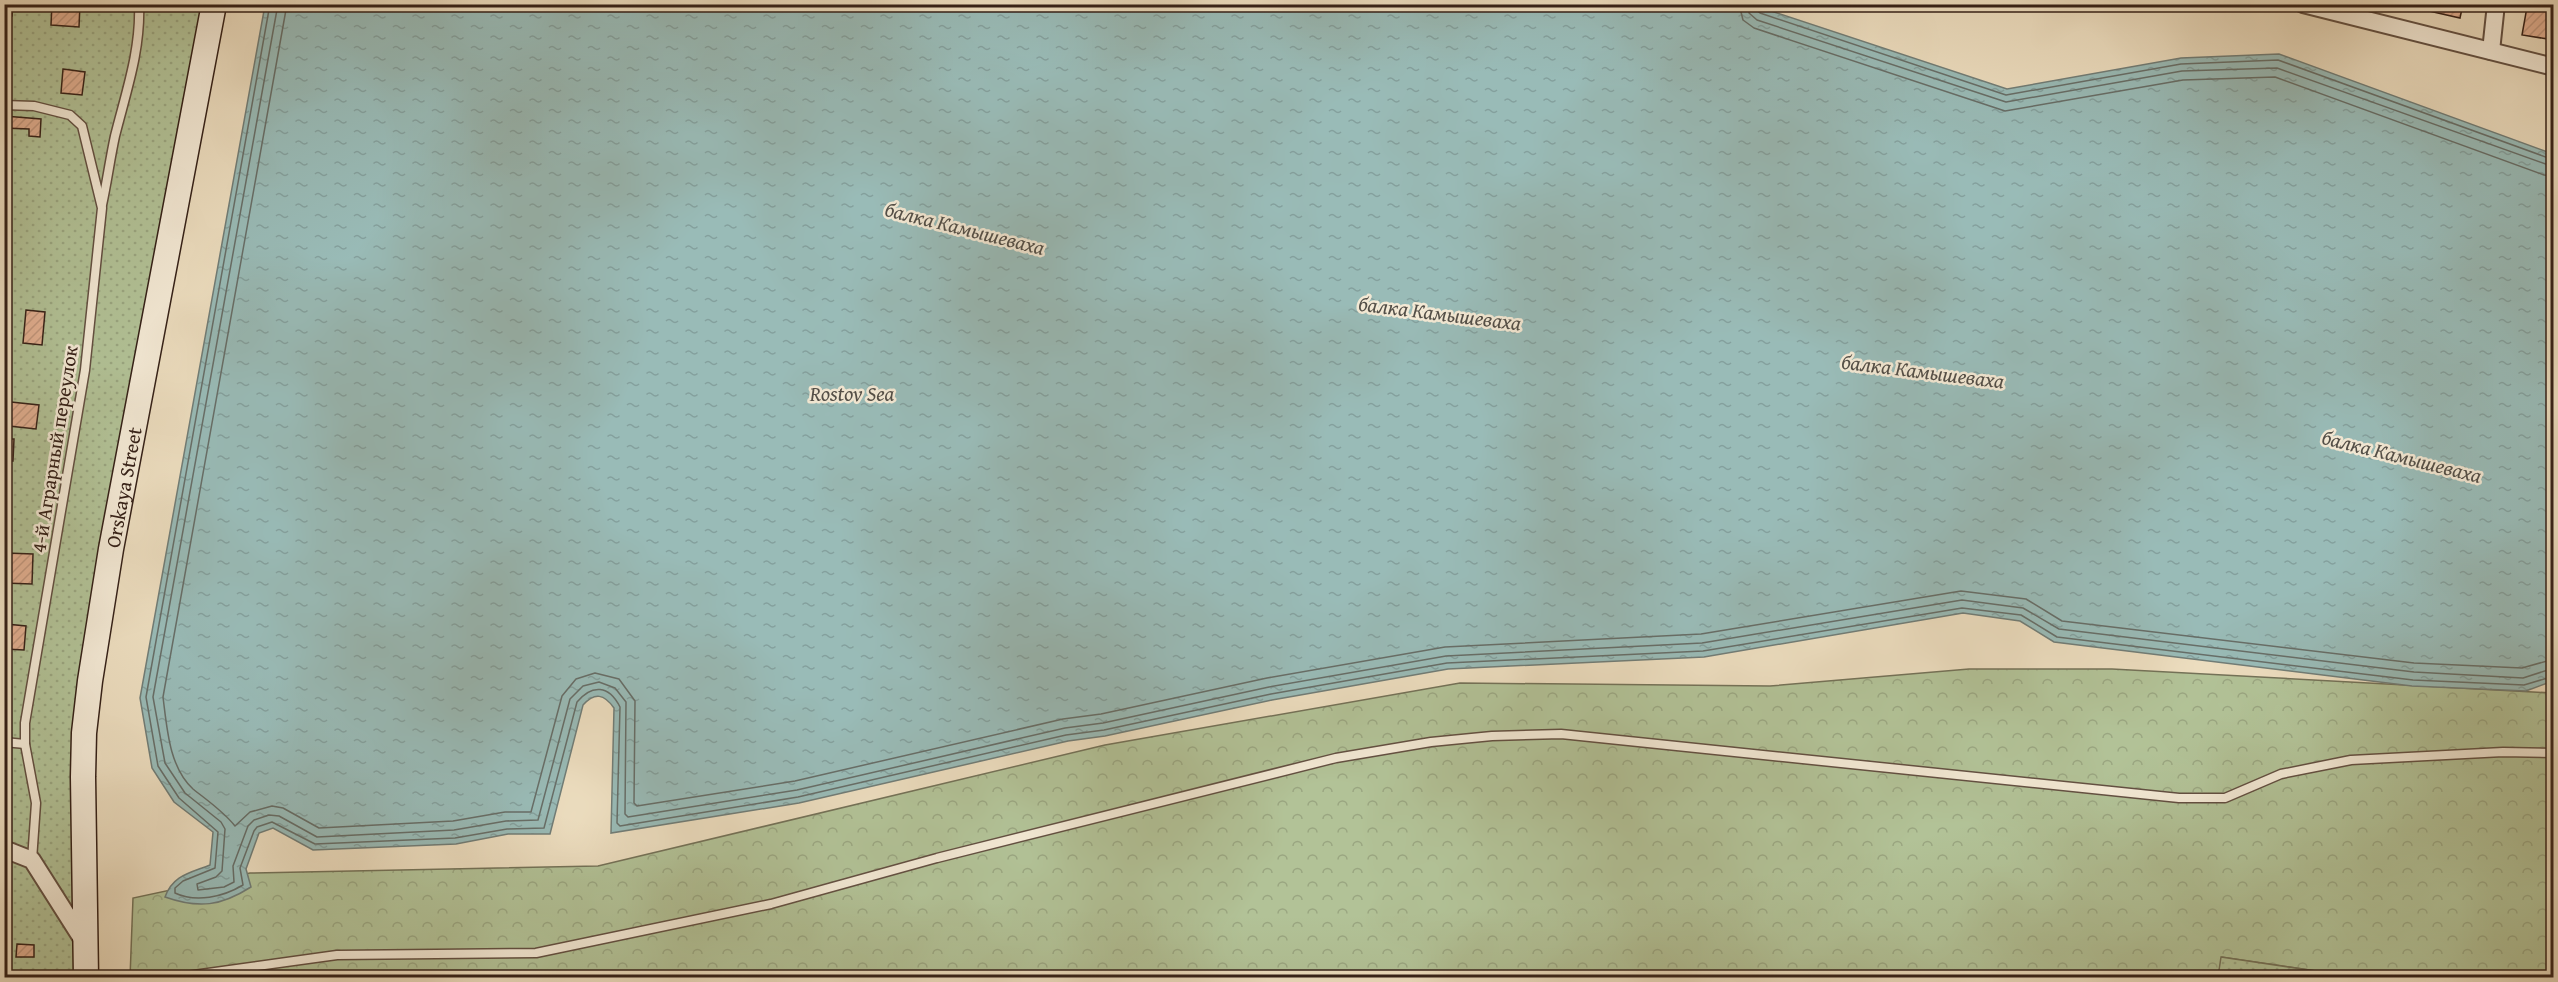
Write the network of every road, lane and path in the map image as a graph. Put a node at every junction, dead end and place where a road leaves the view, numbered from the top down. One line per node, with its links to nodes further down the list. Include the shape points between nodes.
1 (139, 4): 8 (lane, via 140,28)
2 (214, 4): 14 (main road, Orskaya Street, via 113,537 90,681 83,777)
3 (2303, 4): 5 (street)
4 (2496, 4): 5 (street)
5 (2491, 51): 6 (street)
6 (2553, 67)
7 (4, 105): 8 (lane, 4-й Аграрный переулок, via 34,106 70,115 82,126)
8 (102, 208): 10 (lane, 4-й Аграрный переулок, via 85,370)
9 (4, 742): 10 (lane)
10 (25, 744): 13 (lane, 4-й Аграрный переулок, via 36,803)
11 (2553, 753): 16 (lane, via 2351,760 2281,774 2225,798 2179,798 1561,734 1492,736 1336,758 937,858 771,904 536,953 337,955)
12 (4, 849): 13 (street)
13 (32, 860): 14 (street)
14 (86, 945): 15 (main road, Orskaya Street)
15 (86, 978)
16 (172, 978)

